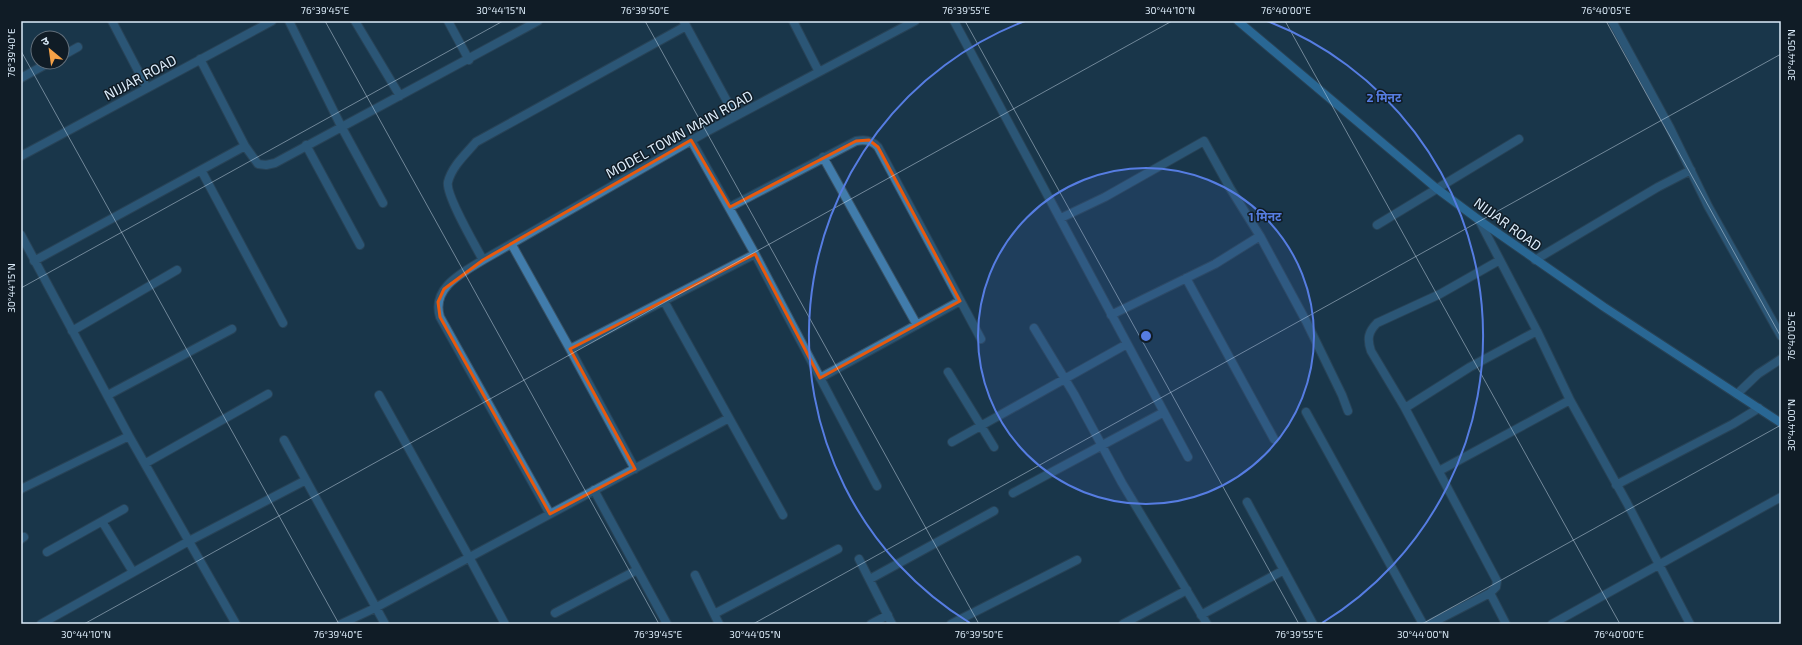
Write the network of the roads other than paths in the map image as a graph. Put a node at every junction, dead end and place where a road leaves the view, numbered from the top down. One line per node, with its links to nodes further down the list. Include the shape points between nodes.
1 (112, 21): 21 (street)
2 (272, 21): 16 (street, NIJJAR ROAD)
3 (289, 21): 24 (street)
4 (355, 21): 22 (street)
5 (448, 21): 17 (street)
6 (538, 21): 17 (street)
7 (793, 21): 19 (street)
8 (915, 21): 13 (street, MODEL TOWN MAIN ROAD)
9 (954, 21): 36 (street)
10 (1238, 21): 33 (street, NIJJAR ROAD)
11 (1612, 21): 32 (street)
12 (685, 23): 23 (street); 44 (street, via 476,142 456,165 447,183 450,197)
13 (902, 24): 19 (street, MODEL TOWN MAIN ROAD)
14 (78, 47): 15 (street)
15 (70, 52)
16 (200, 59): 21 (street, NIJJAR ROAD); 28 (street)
17 (469, 60): 22 (street)
18 (36, 70): 20 (street)
19 (819, 72): 23 (street, MODEL TOWN MAIN ROAD)
20 (21, 78)
21 (147, 88): 29 (street, NIJJAR ROAD)
22 (400, 96): 24 (street)
23 (735, 116): 26 (street, MODEL TOWN MAIN ROAD)
24 (341, 126): 27 (street); 34 (street)
25 (1519, 139): 33 (street)
26 (691, 140): 35 (street); 41 (street, MODEL TOWN MAIN ROAD)
27 (306, 145): 28 (street, via 275,163 266,165 258,164); 42 (street)
28 (245, 146): 31 (street)
29 (21, 156)
30 (823, 157): 35 (street); 51 (street, via 856,141 863,139 874,142); 54 (street)
31 (201, 170): 47 (street); 53 (street)
32 (1691, 170): 46 (street); 59 (street, via 1708,206)
33 (1436, 188): 37 (street, NIJJAR ROAD); 38 (street)
34 (384, 203)
35 (730, 207): 43 (street)
36 (1061, 218): 40 (street, via 1105,197 1204,141); 52 (street)
37 (1479, 220): 45 (street); 46 (street, NIJJAR ROAD)
38 (1377, 225)
39 (21, 235): 47 (street)
40 (1260, 236): 49 (street, via 1215,264); 74 (street, via 1325,358)
41 (512, 245): 44 (street, MODEL TOWN MAIN ROAD); 62 (street)
42 (360, 246)
43 (755, 254): 50 (street); 65 (street)
44 (483, 260): 100 (street, MODEL TOWN MAIN ROAD, via 458,276 444,289 439,297 440,317)
45 (1500, 260): 58 (street); 72 (street, via 1440,294 1377,323 1370,330 1368,343 1371,351)
46 (1535, 260): 68 (street, NIJJAR ROAD)
47 (34, 261): 57 (street)
48 (177, 270): 57 (street)
49 (1186, 278): 52 (street); 81 (street)
50 (664, 301): 62 (street); 77 (street)
51 (960, 301): 54 (street); 60 (street)
52 (1111, 316): 61 (street)
53 (283, 323)
54 (917, 325): 65 (street)
55 (1034, 328): 66 (street)
56 (232, 329): 69 (street)
57 (72, 331): 69 (street)
58 (1537, 331): 71 (street); 72 (street, via 1470,367)
59 (1781, 336)
60 (981, 339)
61 (1127, 344): 66 (street); 75 (street)
62 (570, 349): 88 (street)
63 (1781, 359): 68 (street, via 1758,374)
64 (948, 372): 79 (street)
65 (820, 378): 92 (street)
66 (1065, 379): 79 (street); 84 (street)
67 (268, 394): 87 (street)
68 (1737, 394): 73 (street, NIJJAR ROAD)
69 (108, 395): 80 (street)
70 (379, 395): 106 (street)
71 (1570, 400): 89 (street); 91 (street)
72 (1405, 408): 89 (street)
73 (1759, 408): 78 (street, NIJJAR ROAD); 91 (street)
74 (1348, 410)
75 (1164, 412): 84 (street); 86 (street)
76 (1306, 412): 135 (street)
77 (729, 418): 88 (street); 101 (street)
78 (1781, 423)
79 (981, 426): 83 (street); 85 (street)
80 (130, 436): 87 (street); 93 (street)
81 (1274, 439)
82 (284, 440): 90 (street)
83 (952, 442)
84 (1102, 445): 95 (street); 115 (street)
85 (994, 447)
86 (1188, 457)
87 (146, 463): 103 (street)
88 (635, 469): 94 (street)
89 (1439, 471): 116 (street, via 1497,581 1496,588)
90 (306, 480): 103 (street); 117 (street)
91 (1616, 485): 109 (street)
92 (876, 486)
93 (21, 489)
94 (594, 490): 100 (street); 110 (street)
95 (1013, 493)
96 (1781, 496): 109 (street)
97 (1247, 502): 111 (street)
98 (124, 509): 102 (street)
99 (994, 511): 114 (street)
100 (550, 514): 106 (street)
101 (783, 515)
102 (103, 523): 105 (street); 112 (street)
103 (189, 541): 112 (street); 122 (street)
104 (838, 549): 119 (street)
105 (47, 552)
106 (469, 557): 117 (street); 126 (street)
107 (859, 559): 114 (street)
108 (1077, 560): 131 (street)
109 (1660, 565): 138 (street); 139 (street)
110 (637, 570): 118 (street); 127 (street)
111 (1284, 570): 120 (street); 134 (street)
112 (133, 572): 123 (street)
113 (695, 575): 119 (street)
114 (870, 580): 121 (street)
115 (1187, 590): 120 (street); 132 (street)
116 (1490, 593): 136 (street); 137 (street)
117 (375, 608): 124 (street); 125 (street)
118 (555, 613)
119 (714, 614): 128 (street)
120 (1201, 615): 133 (street)
121 (888, 616): 129 (street); 130 (street)
122 (233, 623)
123 (41, 624)
124 (341, 624)
125 (385, 624)
126 (505, 624)
127 (667, 624)
128 (719, 624)
129 (872, 624)
130 (892, 624)
131 (951, 624)
132 (1123, 624)
133 (1207, 624)
134 (1313, 624)
135 (1423, 624)
136 (1430, 624)
137 (1506, 624)
138 (1552, 624)
139 (1690, 624)

